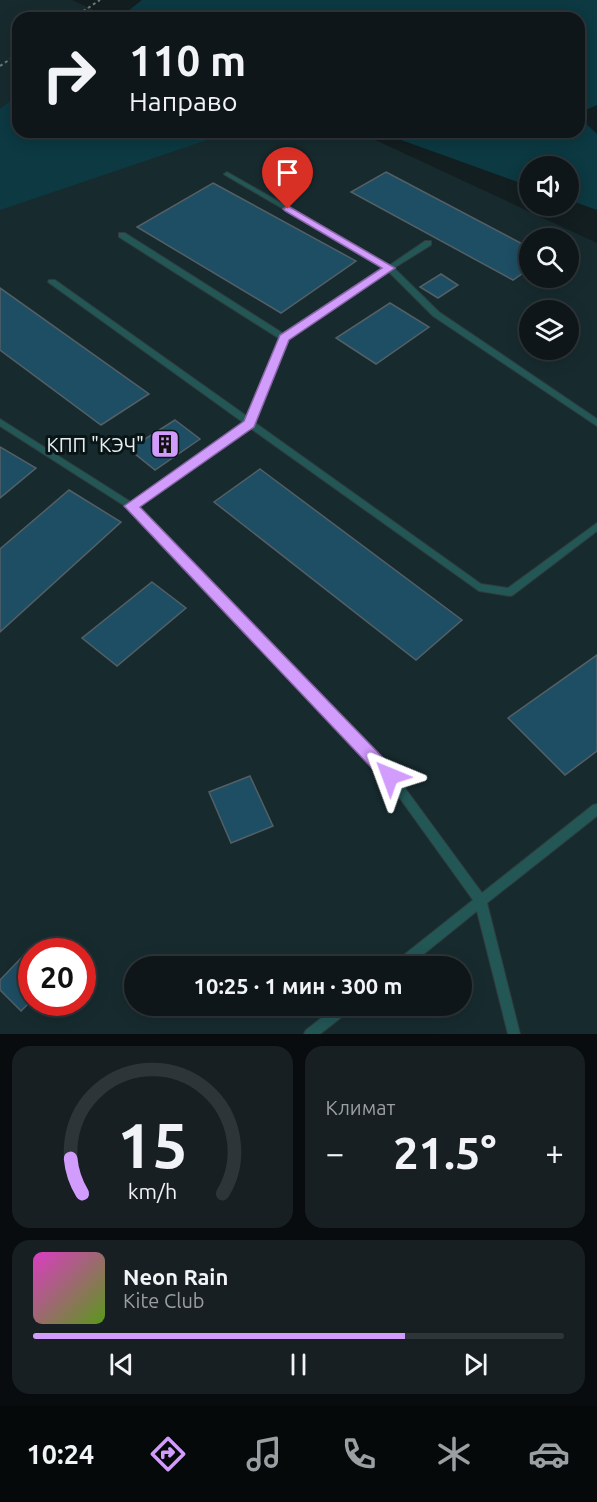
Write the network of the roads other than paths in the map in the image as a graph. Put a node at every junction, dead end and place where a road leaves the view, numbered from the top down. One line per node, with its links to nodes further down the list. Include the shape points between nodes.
1 (227, 174): 4 (lane)
2 (123, 235): 6 (lane)
3 (428, 243): 4 (lane)
4 (390, 268): 6 (lane); 8 (lane, via 436,314)
5 (52, 282): 9 (lane)
6 (284, 338): 9 (lane)
7 (0, 422): 10 (lane)
8 (597, 423)
9 (249, 424): 10 (lane); 11 (lane, via 479,587 510,592)
10 (131, 506): 13 (lane, via 390,776)
11 (597, 526)
12 (597, 808): 13 (lane)
13 (481, 902): 14 (lane); 17 (lane)
14 (412, 956)
15 (334, 1016): 16 (lane)
16 (310, 1034)
17 (514, 1034)

